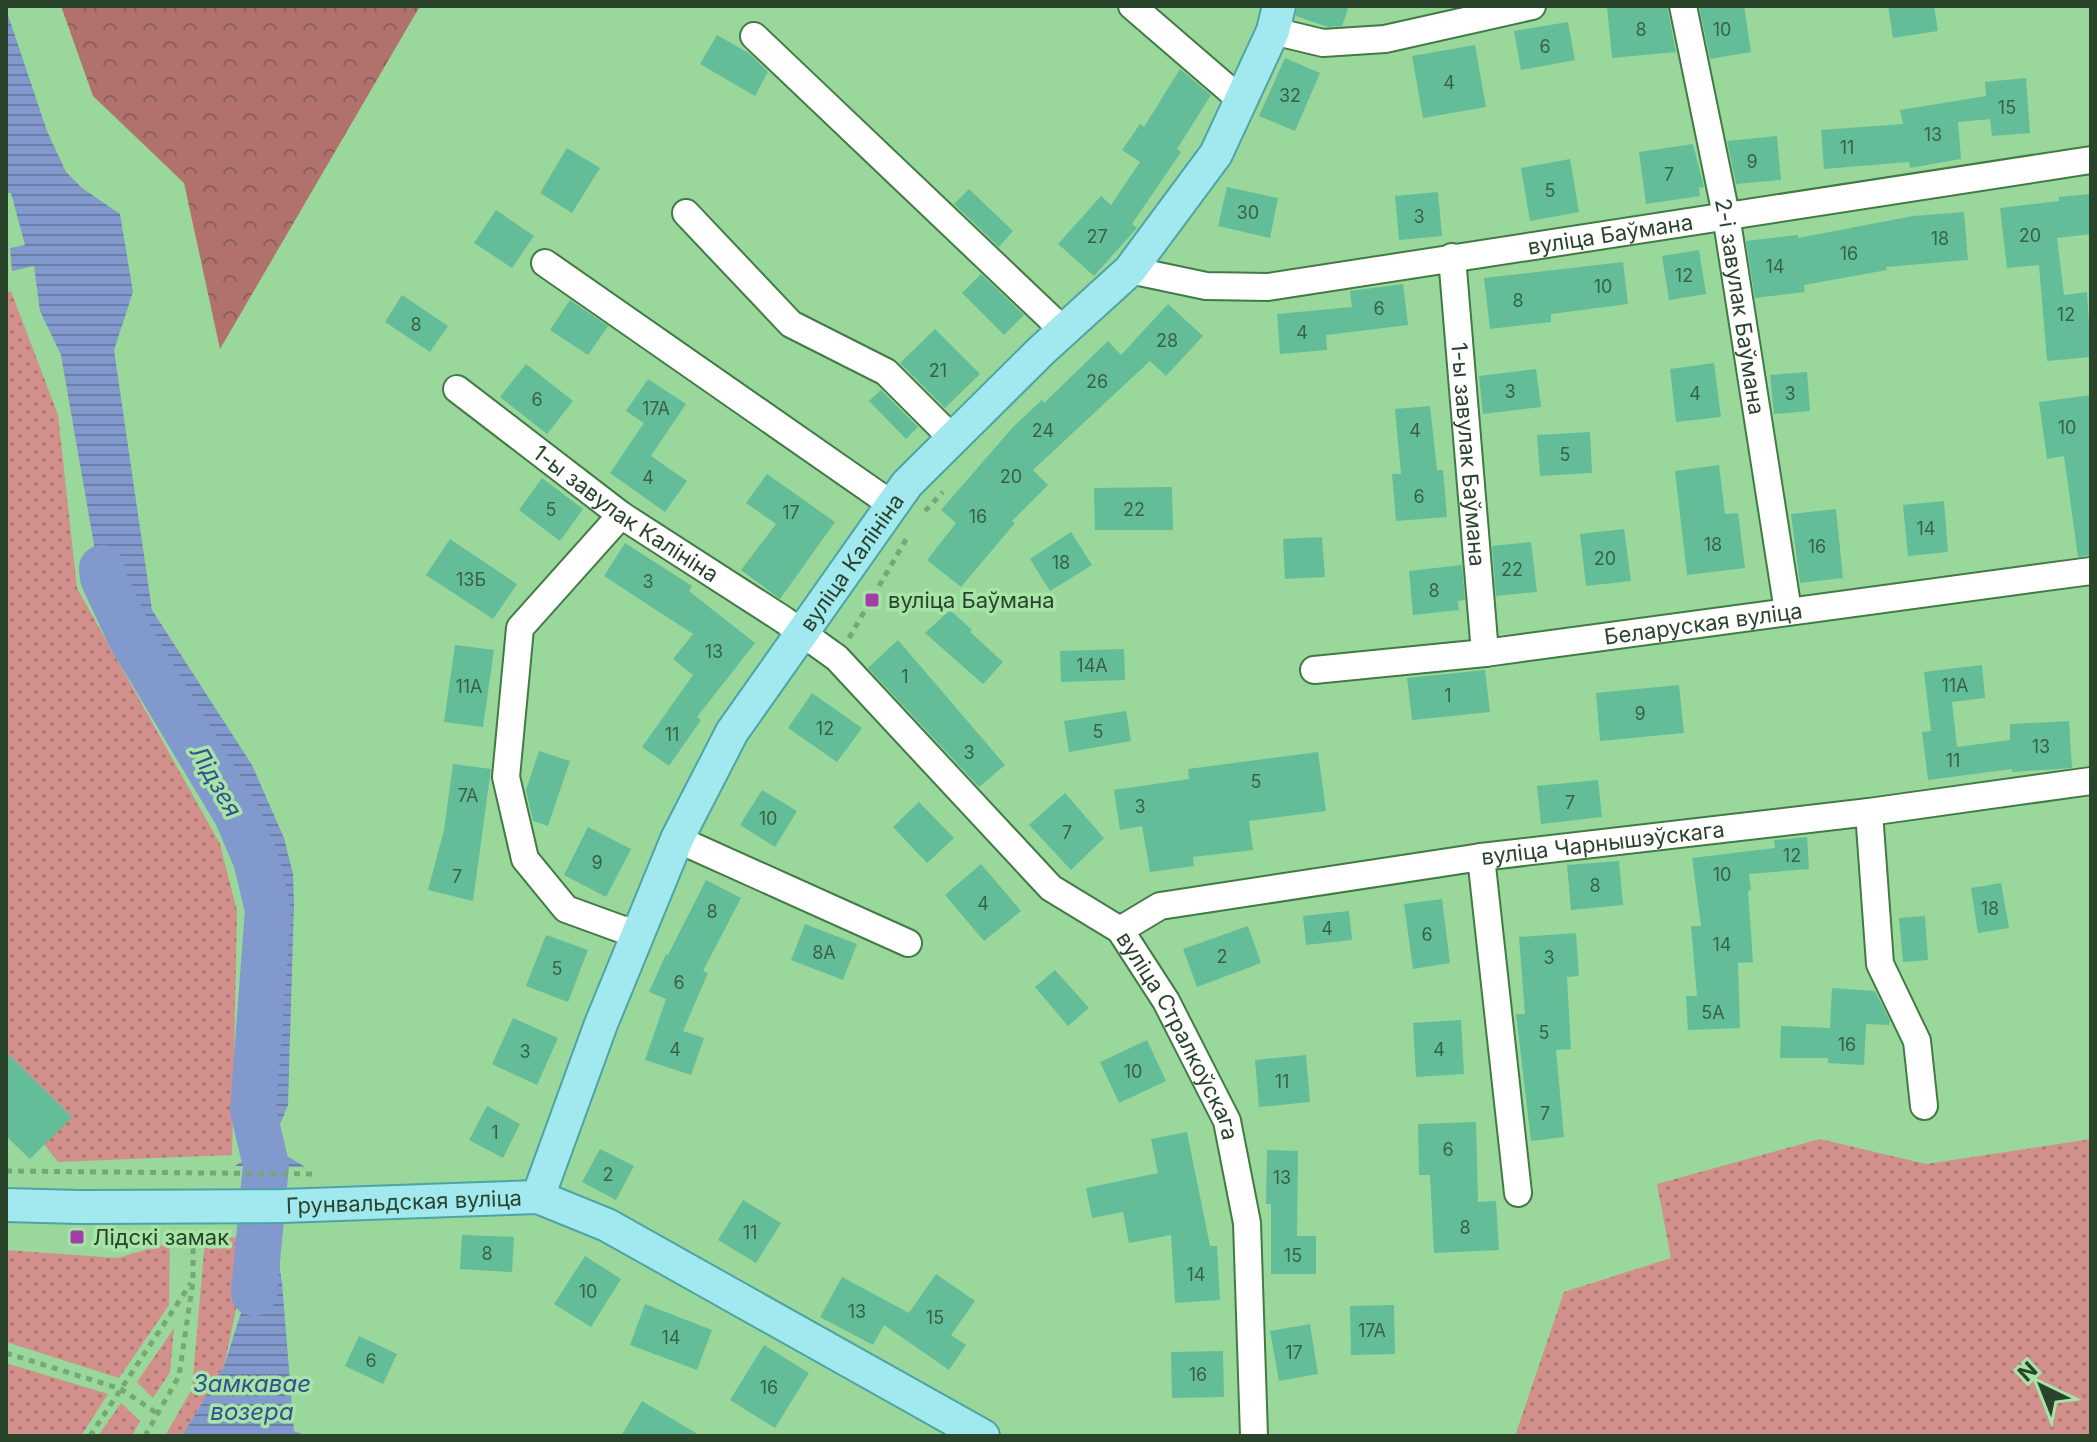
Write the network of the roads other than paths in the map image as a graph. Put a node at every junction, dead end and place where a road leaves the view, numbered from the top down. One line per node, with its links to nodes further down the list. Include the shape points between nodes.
1 (1132, 6): 6 (street)
2 (1532, 6): 4 (street, via 1385,39 1323,43)
3 (1683, 6): 9 (street, 2-і завулак Баўмана)
4 (1276, 18): 6 (main road, вуліца Калініна)
5 (754, 36): 13 (street)
6 (1241, 100): 12 (main road, вуліца Калініна, via 1216,154)
7 (2091, 160): 9 (street, вуліца Баўмана)
8 (686, 213): 15 (street, via 791,324 886,372)
9 (1726, 215): 10 (street, вуліца Баўмана); 19 (street, 2-і завулак Баўмана)
10 (1452, 257): 12 (street, вуліца Баўмана, via 1268,287 1206,286); 21 (street, 1-ы завулак Баўмана)
11 (545, 263): 16 (street)
12 (1130, 270): 13 (main road, вуліца Калініна)
13 (1064, 331): 15 (main road, вуліца Калініна)
14 (457, 389): 17 (street, 1-ы завулак Калініна)
15 (954, 440): 16 (main road, вуліца Калініна, via 907,484)
16 (904, 512): 20 (main road, вуліца Калініна)
17 (621, 515): 20 (street, 1-ы завулак Калініна); 28 (street, via 520,628 506,777 525,859 566,909)
18 (2091, 571): 19 (street, Беларуская вуліца)
19 (1788, 611): 21 (street, Беларуская вуліца)
20 (801, 632): 25 (main road, вуліца Калініна, via 732,732); 27 (street, вуліца Стралкоўскага, via 837,658 1051,888)
21 (1485, 653): 22 (street, Беларуская вуліца)
22 (1314, 670)
23 (2091, 781): 24 (street, вуліца Чарнышэўскага)
24 (1869, 812): 26 (street, вуліца Чарнышэўскага); 30 (street, via 1880,964 1917,1041)
25 (677, 839): 28 (main road, вуліца Калініна); 29 (street)
26 (1481, 857): 27 (street, вуліца Чарнышэўскага, via 1160,906); 31 (street)
27 (1120, 930): 35 (street, вуліца Стралкоўскага, via 1166,1001 1227,1121 1247,1223)
28 (638, 932): 32 (main road, вуліца Калініна)
29 (908, 943)
30 (1924, 1106)
31 (1518, 1193)
32 (538, 1197): 33 (main road, Грунвальдская вуліца, via 281,1190 204,1217); 34 (main road, Грунвальдская вуліца, via 607,1225)
33 (6, 1205)
34 (983, 1436)
35 (1254, 1436)

